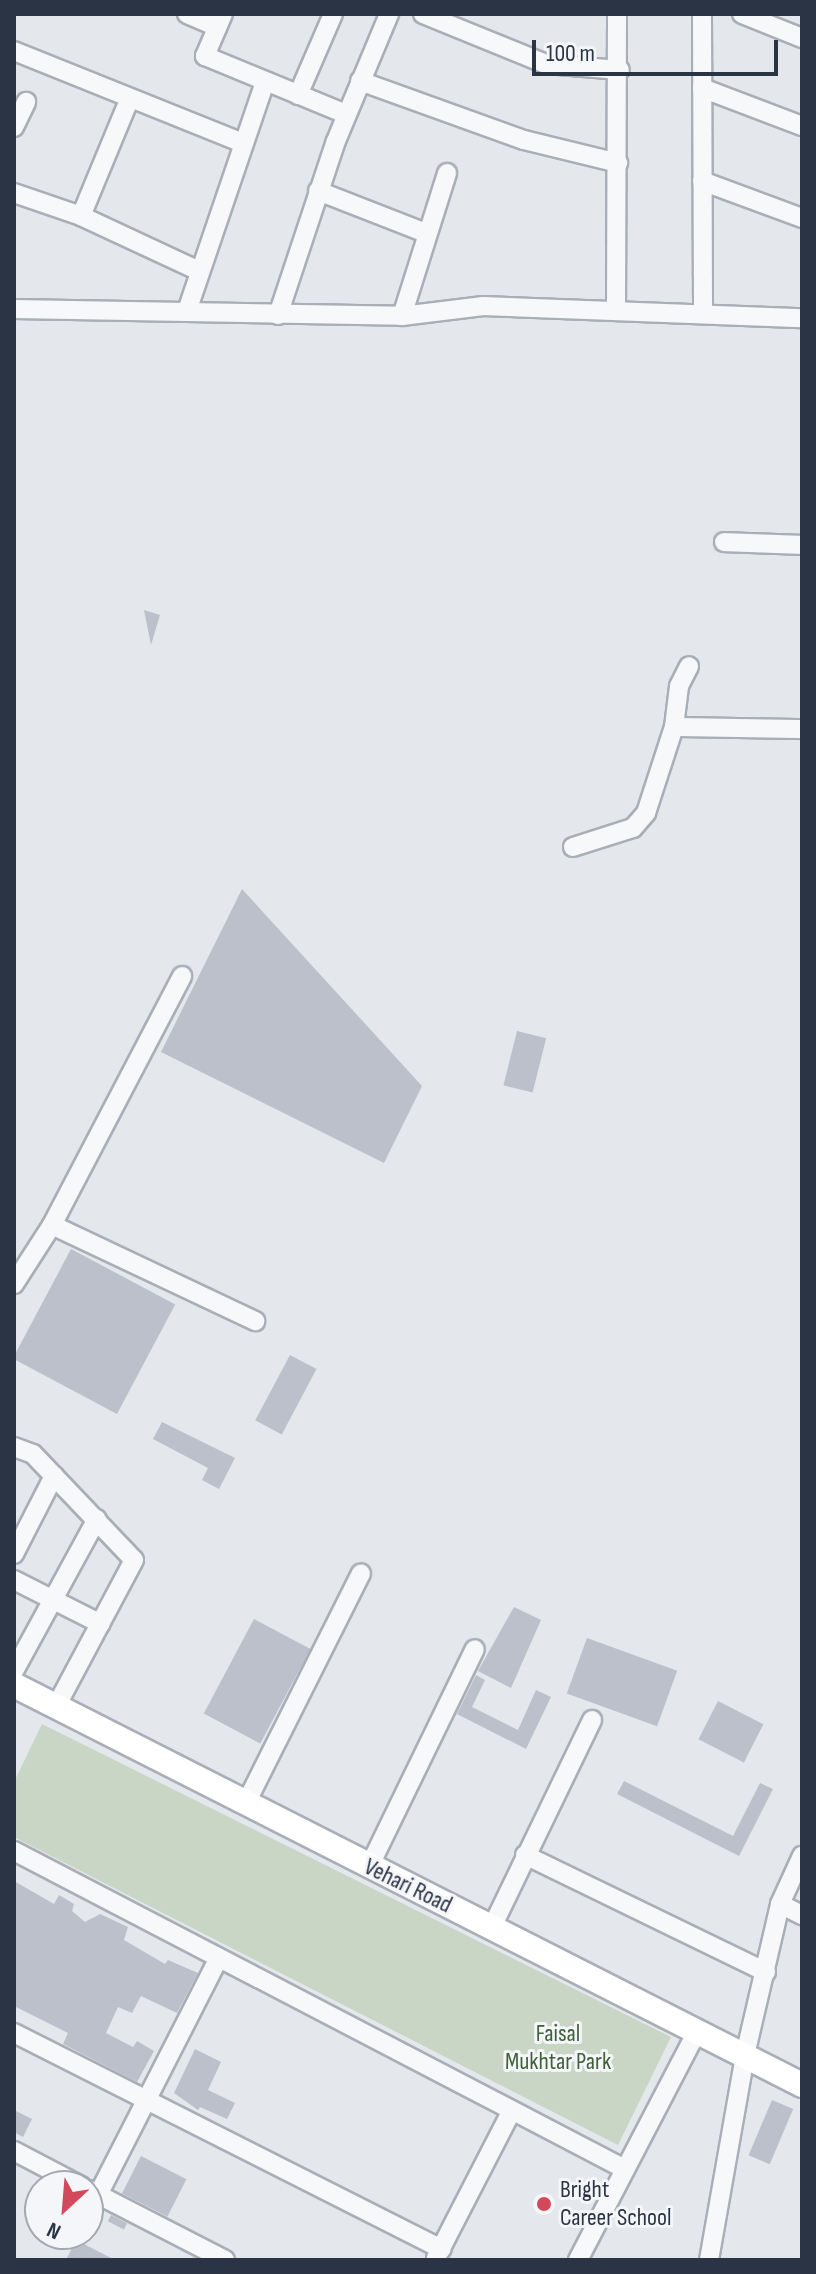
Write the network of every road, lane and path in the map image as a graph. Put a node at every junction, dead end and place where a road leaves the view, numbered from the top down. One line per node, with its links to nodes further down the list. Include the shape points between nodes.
1 (187, 14): 8 (street)
2 (333, 14): 15 (street)
3 (389, 14): 12 (street)
4 (423, 14): 11 (street, via 546,64)
5 (617, 14): 11 (street)
6 (702, 14): 14 (street)
7 (742, 14): 9 (street)
8 (220, 20): 13 (street, via 205,56)
9 (802, 38)
10 (14, 51): 16 (street)
11 (620, 70): 22 (street)
12 (360, 81): 18 (street); 22 (street, via 524,140)
13 (265, 82): 15 (street); 21 (street)
14 (702, 88): 19 (street); 24 (street)
15 (298, 95): 18 (street)
16 (129, 100): 21 (street); 27 (street)
17 (26, 102): 20 (street)
18 (346, 114): 25 (street)
19 (802, 126)
20 (14, 127)
21 (243, 143): 30 (street)
22 (618, 163): 32 (street)
23 (447, 173): 29 (street)
24 (702, 181): 28 (street); 34 (street)
25 (318, 191): 29 (street); 35 (street)
26 (14, 193): 27 (street)
27 (81, 216): 30 (street)
28 (802, 218)
29 (426, 233): 36 (street)
30 (199, 271): 33 (street)
31 (14, 309): 33 (street)
32 (616, 309): 34 (street); 36 (street, via 483,306)
33 (187, 311): 35 (street)
34 (703, 311): 37 (street)
35 (278, 315): 36 (street)
36 (402, 316)
37 (802, 318)
38 (724, 542): 39 (street)
39 (802, 545)
40 (689, 666): 41 (street, via 679,686)
41 (674, 727): 42 (street); 43 (street, via 646,813 633,828)
42 (802, 729)
43 (573, 847)
44 (182, 976): 45 (street)
45 (52, 1225): 46 (street); 47 (street)
46 (14, 1284)
47 (255, 1321)
48 (14, 1447): 49 (street, via 23,1448)
49 (54, 1476): 50 (street); 51 (street)
50 (97, 1519): 54 (street); 55 (street, via 134,1560)
51 (14, 1554)
52 (361, 1573): 61 (street)
53 (14, 1580): 54 (street)
54 (53, 1600): 55 (street); 57 (street)
55 (101, 1624): 59 (street)
56 (475, 1649): 65 (street)
57 (14, 1671)
58 (14, 1685): 59 (main road, Vehari Road)
59 (56, 1707): 61 (main road, Vehari Road)
60 (592, 1720): 63 (street)
61 (245, 1805): 65 (main road, Vehari Road)
62 (14, 1851): 69 (street)
63 (525, 1855): 68 (street); 70 (street)
64 (802, 1856): 66 (street)
65 (369, 1867): 68 (main road, Vehari Road)
66 (780, 1904): 67 (street); 70 (street)
67 (802, 1915)
68 (492, 1927): 72 (main road, Vehari Road)
69 (219, 1958): 75 (street); 76 (street)
70 (766, 1972): 73 (street)
71 (14, 2033): 75 (street)
72 (696, 2033): 73 (main road, Vehari Road); 78 (street)
73 (745, 2055): 74 (main road, Vehari Road); 86 (street)
74 (802, 2085)
75 (146, 2100): 80 (street); 83 (street)
76 (512, 2110): 78 (street); 83 (street)
77 (14, 2151): 79 (street)
78 (625, 2169): 85 (street)
79 (51, 2170)
80 (102, 2170)
81 (104, 2199): 82 (street)
82 (198, 2254): 84 (street)
83 (438, 2255)
84 (225, 2260)
85 (578, 2260)
86 (709, 2260)

